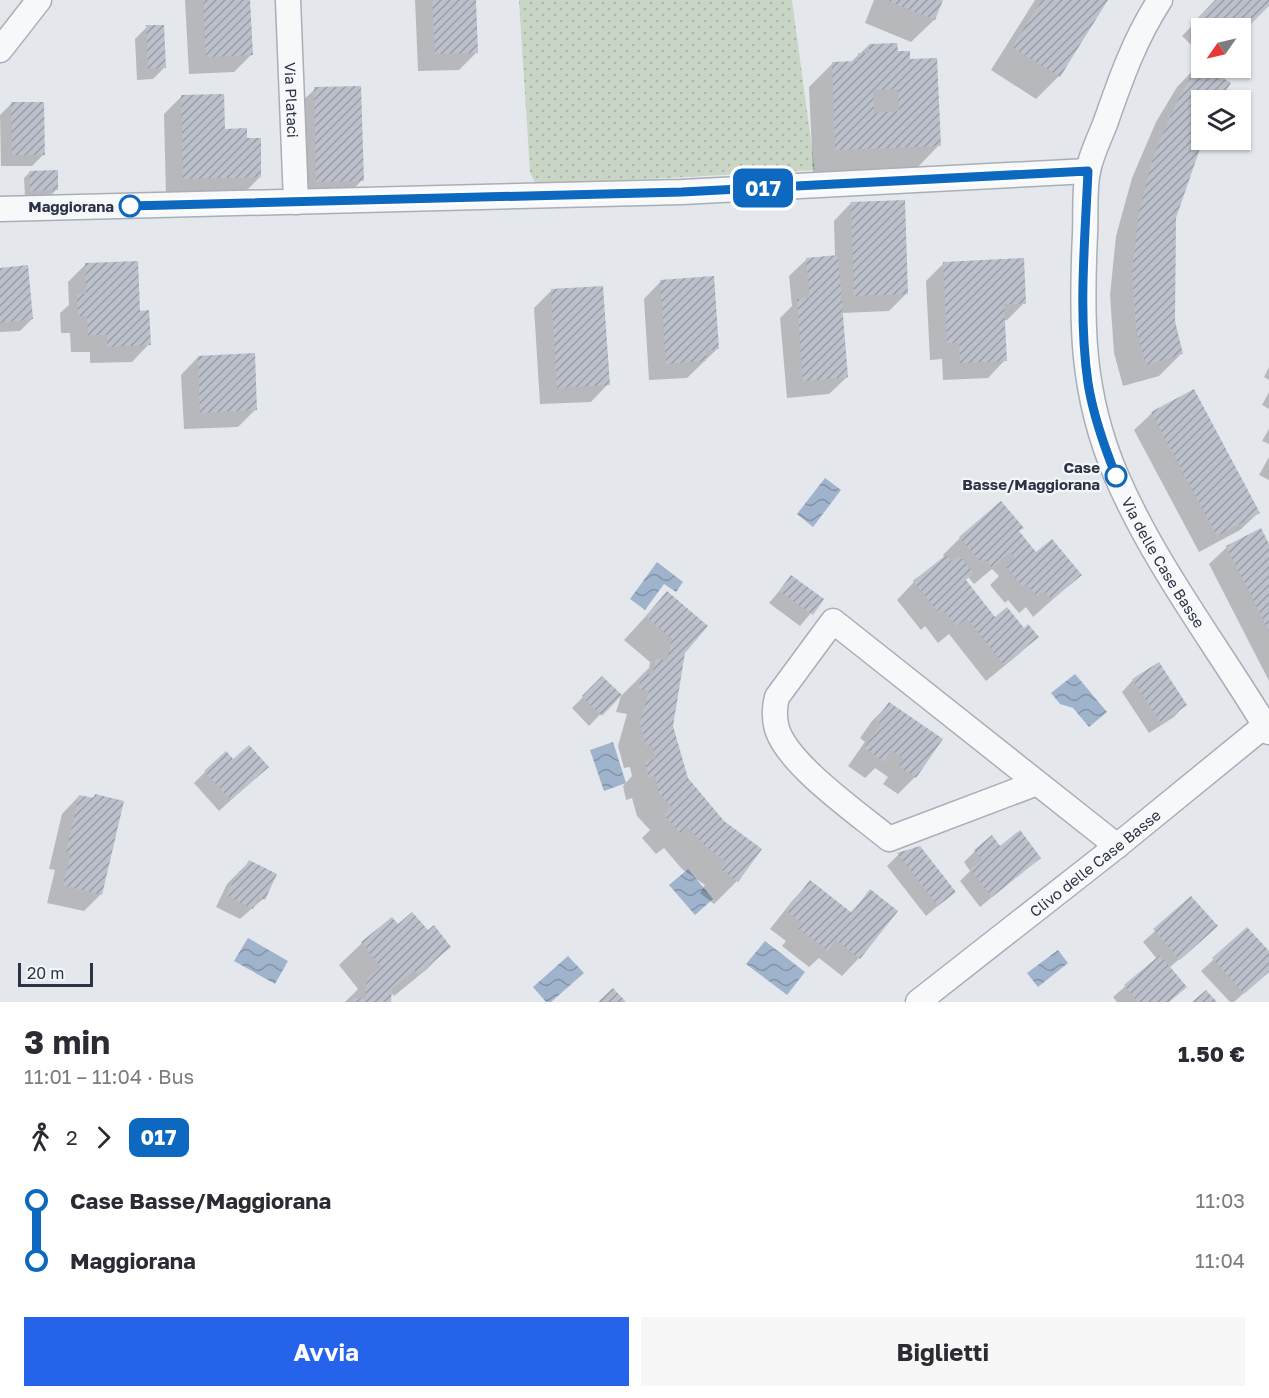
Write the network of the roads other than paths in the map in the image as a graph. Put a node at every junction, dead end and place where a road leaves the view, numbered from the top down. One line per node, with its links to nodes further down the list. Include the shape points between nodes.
1 (39, 0): 4 (street)
2 (288, 0): 6 (street, Via Plataci)
3 (1160, 0): 5 (street, Via delle Case Basse, via 1127,63)
4 (0, 50)
5 (1088, 171): 6 (street, via 682,192); 8 (street, Via delle Case Basse, via 1084,339 1088,384 1104,444 1144,531)
6 (296, 202): 7 (street)
7 (0, 209)
8 (1268, 726): 10 (street, Clivo delle Case Basse)
9 (1037, 783): 9 (street, via 833,621 777,697 777,730 788,750 804,769 889,839); 10 (street)
10 (1116, 846): 11 (street, Clivo delle Case Basse)
11 (918, 1002)

